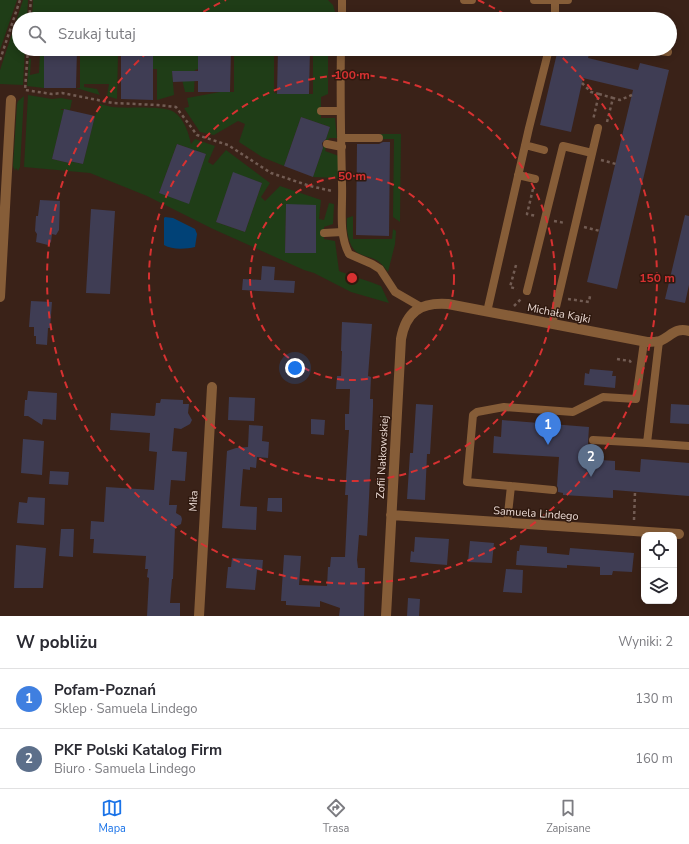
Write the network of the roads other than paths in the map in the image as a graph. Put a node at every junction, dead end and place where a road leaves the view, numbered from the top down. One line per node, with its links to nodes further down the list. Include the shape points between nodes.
1 (342, 0): 7 (lane)
2 (464, 0): 3 (lane)
3 (472, 0)
4 (534, 0): 6 (lane)
5 (568, 0): 6 (lane)
6 (556, 1): 8 (lane)
7 (342, 12)
8 (555, 12)
9 (341, 56): 12 (lane)
10 (547, 56): 18 (lane)
11 (11, 100): 27 (street)
12 (340, 111): 13 (lane); 15 (lane)
13 (321, 112)
14 (598, 128): 21 (lane)
15 (341, 138): 16 (lane); 19 (lane)
16 (379, 138)
17 (327, 144): 19 (lane)
18 (525, 145): 20 (lane); 22 (lane)
19 (342, 147): 24 (lane)
20 (544, 150)
21 (591, 155): 26 (lane, via 563,146); 30 (lane)
22 (518, 175): 23 (lane); 29 (lane)
23 (535, 179)
24 (342, 232): 25 (lane); 28 (lane, via 344,246 349,254 380,269 395,292)
25 (324, 233)
26 (527, 291)
27 (0, 297)
28 (421, 307): 29 (street, Michała Kajki, via 438,303); 40 (street, Zofii Nałkowskiej, via 405,321 401,339)
29 (487, 312): 30 (street, Michała Kajki)
30 (552, 324): 33 (street, Michała Kajki)
31 (689, 331): 32 (street, Michała Kajki, via 676,330)
32 (659, 341): 33 (street, Michała Kajki); 36 (lane)
33 (644, 342): 38 (lane, via 636,399 603,397 573,412 504,407 473,415 467,482)
34 (212, 388): 43 (street, Miła)
35 (593, 440): 36 (lane)
36 (647, 443): 37 (lane)
37 (689, 446)
38 (511, 486): 39 (lane); 41 (lane)
39 (553, 490)
40 (391, 515): 41 (street, Samuela Lindego); 44 (street, Zofii Nałkowskiej)
41 (507, 523): 42 (street, Samuela Lindego)
42 (679, 534)
43 (199, 616)
44 (386, 616)

